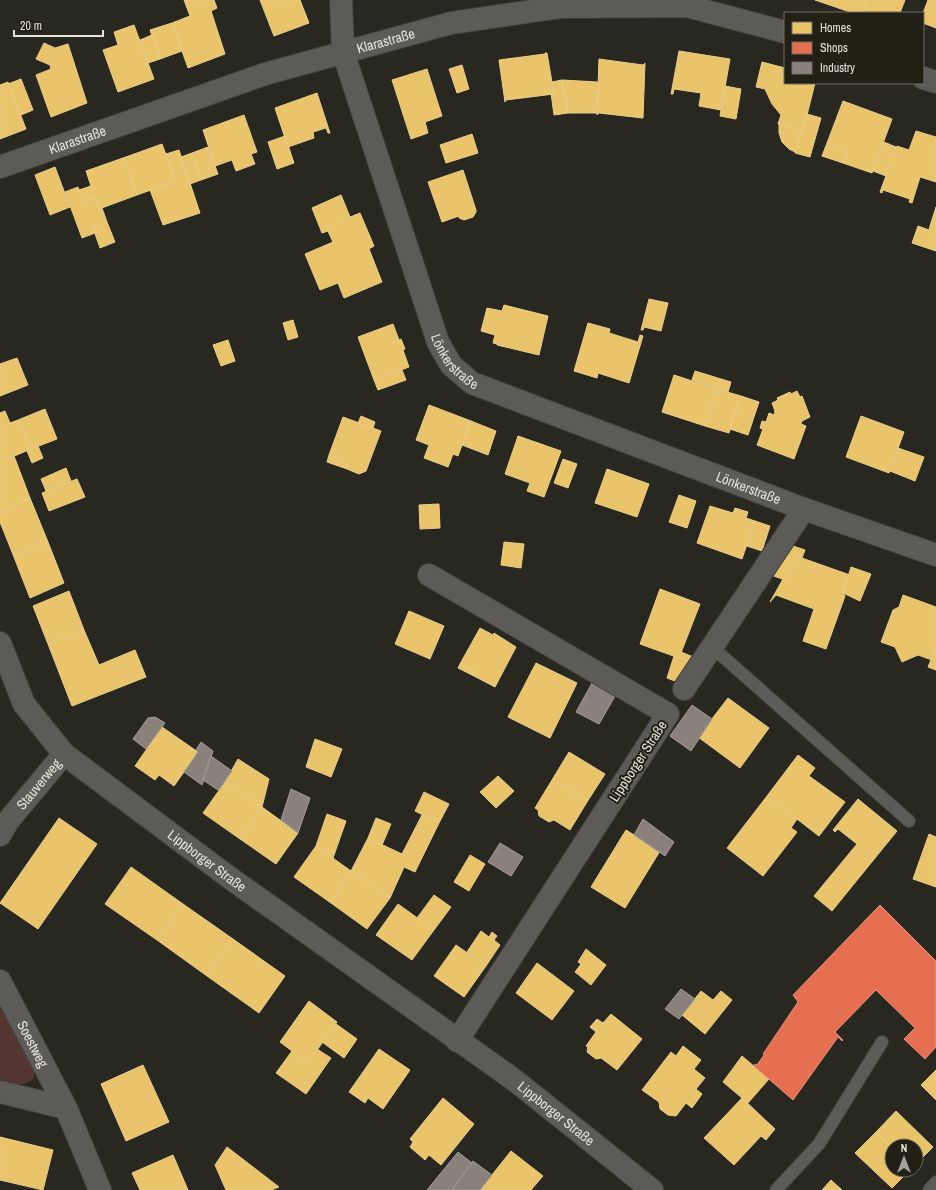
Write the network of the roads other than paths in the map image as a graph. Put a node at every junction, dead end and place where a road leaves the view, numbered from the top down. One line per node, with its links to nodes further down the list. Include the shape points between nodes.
1 (341, 0): 4 (street, Lönkerstraße)
2 (688, 3): 3 (street, Klarastraße); 4 (street, Klarastraße, via 560,7 451,24)
3 (784, 32)
4 (343, 52): 7 (street, Klarastraße, via 265,74); 8 (street, Lönkerstraße, via 438,342 451,365 472,383)
5 (924, 78): 6 (street)
6 (936, 82)
7 (0, 167)
8 (804, 508): 9 (street, Lönkerstraße); 12 (street)
9 (936, 555)
10 (429, 575): 18 (street, Lippborger Straße, via 668,714)
11 (0, 643): 14 (street, Lippborger Straße, via 24,704)
12 (712, 647): 13 (street); 15 (lane)
13 (684, 689)
14 (64, 754): 16 (street, Stauverweg, via 8,821); 18 (street, Lippborger Straße)
15 (909, 821)
16 (0, 835)
17 (0, 981): 21 (street, Soestweg)
18 (457, 1041): 24 (street, Lippborger Straße, via 513,1079)
19 (882, 1042): 25 (lane, via 819,1144)
20 (0, 1092): 21 (street)
21 (66, 1108): 23 (street, Soestweg)
22 (936, 1182): 26 (lane)
23 (100, 1190)
24 (652, 1190)
25 (776, 1190)
26 (929, 1190)

